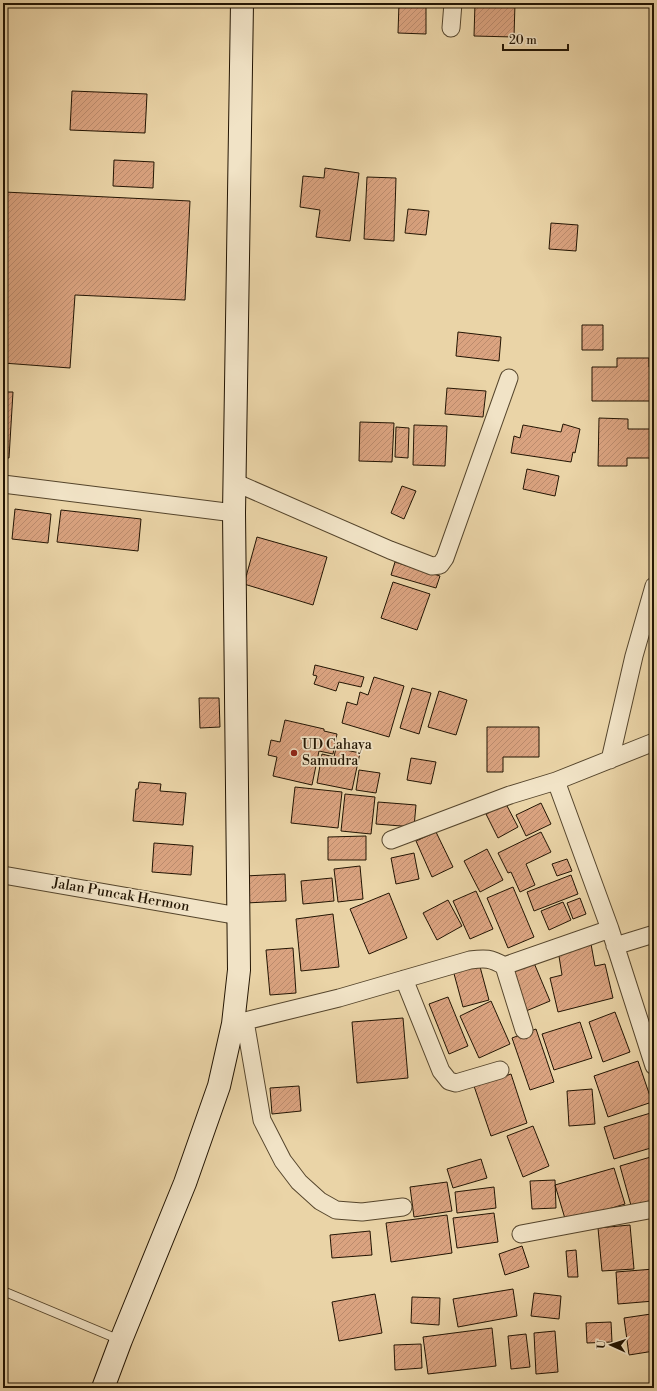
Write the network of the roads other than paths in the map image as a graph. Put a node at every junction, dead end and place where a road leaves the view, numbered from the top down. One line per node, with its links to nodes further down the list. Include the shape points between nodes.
1 (242, 3): 5 (street)
2 (453, 3): 3 (street)
3 (451, 28)
4 (509, 378): 5 (street, via 445,558 440,565 432,566 390,550)
5 (234, 482): 7 (street)
6 (3, 484): 7 (street)
7 (234, 512): 14 (street)
8 (654, 586): 10 (street, via 634,656)
9 (654, 742): 10 (street)
10 (610, 760): 11 (street)
11 (556, 781): 12 (street, via 510,795); 15 (street)
12 (391, 840)
13 (3, 875): 14 (street, Jalan Puncak Hermon)
14 (239, 916): 20 (street)
15 (610, 930): 17 (street); 18 (street)
16 (654, 934): 17 (street)
17 (615, 946): 22 (street)
18 (504, 966): 19 (street, via 485,958); 21 (street)
19 (404, 979): 20 (street); 23 (street, via 441,1071 449,1081 456,1083)
20 (239, 1022): 24 (street, via 262,1120 283,1161 299,1182 320,1202 336,1210 362,1212); 28 (street, via 185,1183)
21 (524, 1030)
22 (654, 1066)
23 (500, 1070)
24 (403, 1207)
25 (654, 1209): 26 (street)
26 (521, 1234)
27 (3, 1291): 28 (lane)
28 (121, 1340): 29 (street)
29 (103, 1388)

